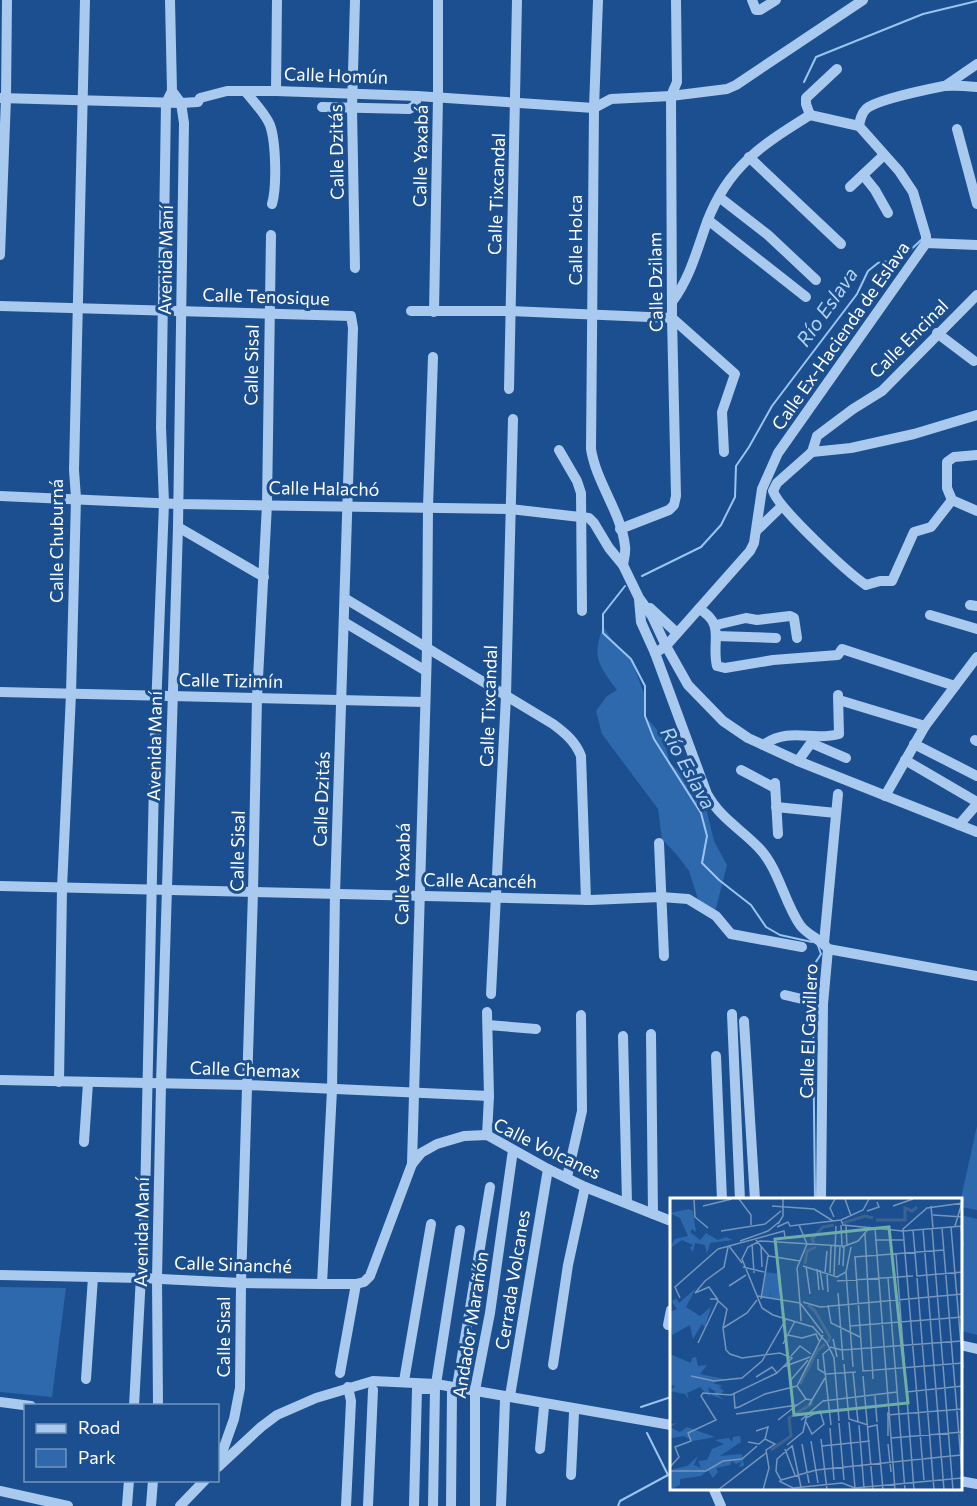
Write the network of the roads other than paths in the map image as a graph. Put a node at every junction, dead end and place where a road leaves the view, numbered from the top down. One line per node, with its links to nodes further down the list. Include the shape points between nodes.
1 (7, 0): 24 (street)
2 (85, 0): 25 (street, Calle Chuburná)
3 (170, 0): 17 (street, Avenida Maní)
4 (277, 0): 19 (street)
5 (355, 0): 20 (street, Calle Dzitás)
6 (438, 0): 23 (street, Calle Yaxabá)
7 (517, 0): 26 (street, Calle Tixcandal)
8 (598, 0): 31 (street, Calle Holca)
9 (675, 0): 22 (street, Calle Dzilam, via 677,82)
10 (752, 0): 11 (street, via 756,10 760,10)
11 (776, 0)
12 (863, 0): 22 (street, Calle Homún, via 736,86)
13 (977, 64): 15 (street)
14 (837, 69): 32 (street, via 806,98)
15 (945, 86): 16 (street); 33 (street, via 871,106)
16 (977, 87)
17 (172, 91): 27 (street, Avenida Maní); 28 (street)
18 (245, 91): 19 (street, Calle Homún); 28 (street, Calle Homún, via 227,91 200,98 198,102); 40 (street, via 269,124 274,139)
19 (276, 91): 20 (street, Calle Homún)
20 (352, 93): 21 (street, Calle Homún); 30 (street, Calle Dzitás)
21 (417, 96): 23 (street, Calle Homún); 30 (street, via 413,108)
22 (671, 96): 31 (street, Calle Homún, via 611,99); 53 (street, Calle Dzilam)
23 (438, 97): 26 (street, Calle Homún); 60 (street, Calle Yaxabá)
24 (3, 98): 25 (street, Calle Homún); 48 (street)
25 (82, 100): 27 (street, Calle Homún); 55 (street, Calle Chuburná)
26 (516, 101): 31 (street, Calle Homún); 59 (street, Calle Tixcandal)
27 (166, 103): 28 (street, Calle Homún); 56 (street, Avenida Maní)
28 (181, 103): 57 (street, Avenida Maní)
29 (322, 107): 30 (street)
30 (352, 108): 49 (street, Calle Dzitás)
31 (594, 108): 62 (street, Calle Holca)
32 (810, 115): 33 (street); 36 (street)
33 (859, 126): 35 (street, Calle Ex-Hacienda de Eslava)
34 (957, 129): 41 (street)
35 (884, 154): 37 (street); 45 (street, Calle Ex-Hacienda de Eslava, via 913,192)
36 (749, 157): 39 (street); 46 (street)
37 (863, 176): 38 (street); 42 (street)
38 (850, 186)
39 (718, 197): 43 (street); 50 (street, via 768,235)
40 (272, 204)
41 (977, 204)
42 (888, 213)
43 (708, 219): 52 (street); 53 (street, via 688,276)
44 (271, 235): 61 (street, Calle Sisal)
45 (926, 243): 47 (street); 89 (street, Calle Ex-Hacienda de Eslava, via 778,453 762,489)
46 (841, 244)
47 (977, 245)
48 (0, 255)
49 (355, 268)
50 (816, 280)
51 (977, 295): 65 (street, Calle Encinal)
52 (806, 297)
53 (672, 303): 64 (street, Calle Dzilam)
54 (0, 306): 55 (street, Calle Tenosique)
55 (78, 308): 56 (street, Calle Tenosique); 76 (street, Calle Chuburná)
56 (162, 311): 57 (street, Calle Tenosique); 78 (street, Avenida Maní)
57 (183, 311): 61 (street, Calle Tenosique); 79 (street, Avenida Maní)
58 (411, 311): 60 (street)
59 (510, 311): 60 (street); 62 (street); 68 (street, Calle Tixcandal)
60 (434, 312)
61 (270, 314): 63 (street, Calle Tenosique); 80 (street, Calle Sisal)
62 (592, 314): 64 (street); 88 (street, Calle Holca, via 591,449)
63 (351, 316): 82 (street, Calle Dzitás)
64 (672, 318): 72 (street, via 735,374 722,412); 88 (street, Calle Dzilam, via 674,505)
65 (937, 333): 67 (street); 73 (street, Calle Encinal, via 882,391 817,436)
66 (433, 357): 83 (street, Calle Yaxabá)
67 (974, 361)
68 (509, 389)
69 (977, 416): 73 (street, via 851,448)
70 (513, 419): 84 (street, Calle Tixcandal)
71 (560, 450): 86 (street, via 577,481)
72 (724, 452)
73 (812, 452): 81 (street, Calle Encinal, via 774,487 774,495)
74 (977, 455): 77 (street, via 954,457 947,462 947,488)
75 (0, 496): 76 (street, Calle Halachó)
76 (76, 498): 78 (street, Calle Halachó); 110 (street, Calle Chuburná)
77 (952, 500): 81 (street, via 931,527 914,532 892,581 866,585); 85 (street)
78 (164, 503): 79 (street, Calle Halachó); 111 (street, Avenida Maní)
79 (178, 504): 80 (street, Calle Halachó); 87 (street, Avenida Maní)
80 (267, 504): 82 (street, Calle Halachó); 91 (street, Calle Sisal)
81 (782, 506): 89 (street)
82 (347, 507): 83 (street, Calle Halachó); 93 (street, Calle Dzitás)
83 (428, 507): 84 (street, Calle Halachó); 104 (street, Calle Yaxabá)
84 (510, 509): 86 (street, Calle Halachó); 113 (street, Calle Tixcandal)
85 (977, 511)
86 (583, 517): 90 (street, via 594,523); 95 (street)
87 (178, 527): 91 (street); 112 (street, Avenida Maní)
88 (620, 529): 90 (street, Calle Holca, via 625,547)
89 (756, 531): 94 (street, Calle Ex-Hacienda de Eslava, via 750,551)
90 (623, 564): 92 (street)
91 (264, 577): 114 (street, Calle Sisal)
92 (639, 598): 100 (street); 103 (street); 105 (street, Calle El Gavillero, via 641,622)
93 (346, 599): 97 (street, Calle Dzitás); 104 (street)
94 (699, 609): 99 (street, via 709,616); 100 (street, Calle Ex-Hacienda de Eslava)
95 (582, 611)
96 (930, 615): 98 (street)
97 (344, 622): 107 (street); 115 (street, Calle Dzitás)
98 (977, 629)
99 (716, 630): 101 (street); 102 (street, via 744,618 790,616 794,618); 108 (street, via 716,664 725,673 773,660 838,655 842,650)
100 (677, 633): 103 (street, Calle Ex-Hacienda de Eslava)
101 (776, 638)
102 (797, 638)
103 (666, 646): 105 (street, Calle Ex-Hacienda de Eslava); 119 (street, via 688,685 704,703 736,730)
104 (427, 649): 107 (street, Calle Yaxabá); 113 (street)
105 (655, 653): 144 (street, Calle El Gavillero, via 714,806 759,848 800,925)
106 (977, 657): 108 (street)
107 (426, 671): 116 (street, Calle Yaxabá)
108 (955, 686): 117 (street)
109 (0, 692): 110 (street, Calle Tizimín)
110 (71, 694): 111 (street, Calle Tizimín); 135 (street, Calle Chuburná)
111 (156, 696): 112 (street, Calle Tizimín); 136 (street, Avenida Maní)
112 (173, 696): 114 (street, Calle Tizimín); 137 (street, Avenida Maní)
113 (506, 696): 142 (street, Calle Tixcandal); 143 (street, via 567,734 581,756)
114 (257, 698): 115 (street, Calle Tizimín); 138 (street, Calle Sisal)
115 (341, 700): 116 (street, Calle Tizimín); 139 (street, Calle Dzitás)
116 (424, 702): 140 (street, Calle Yaxabá)
117 (925, 726): 118 (street); 119 (street, via 838,698 837,736 786,736)
118 (914, 744): 121 (street); 124 (street)
119 (763, 745): 122 (street)
120 (846, 758): 122 (street, via 811,743)
121 (906, 760): 126 (street); 127 (street)
122 (798, 761): 126 (street)
123 (741, 770): 128 (street, via 775,785)
124 (977, 776)
125 (837, 794): 129 (street)
126 (885, 796): 130 (street)
127 (977, 803): 130 (street)
128 (776, 807): 129 (street); 132 (street)
129 (836, 813): 144 (street)
130 (959, 825): 131 (street)
131 (977, 832)
132 (778, 834)
133 (659, 843): 141 (street)
134 (0, 886): 135 (street, Calle Acancéh)
135 (62, 888): 136 (street, Calle Acancéh); 161 (street, Calle Chuburná)
136 (153, 890): 137 (street, Calle Acancéh); 163 (street, Avenida Maní)
137 (169, 890): 138 (street, Calle Acancéh); 164 (street, Avenida Maní)
138 (253, 892): 139 (street, Calle Acancéh); 165 (street, Calle Sisal)
139 (335, 894): 140 (street, Calle Acancéh); 166 (street, Calle Dzitás)
140 (419, 896): 142 (street, Calle Acancéh); 167 (street, Calle Yaxabá)
141 (661, 897): 143 (street, Calle Acancéh); 145 (street, Calle Acancéh, via 688,899 716,916 731,934); 146 (street)
142 (497, 898): 143 (street, Calle Acancéh); 148 (street, Calle Tixcandal)
143 (586, 900)
144 (826, 946): 147 (street); 150 (street, Calle El Gavillero)
145 (802, 947)
146 (663, 956)
147 (977, 976)
148 (491, 994)
149 (785, 995): 150 (street)
150 (823, 1004): 180 (street, Calle El Gavillero)
151 (487, 1012): 155 (street)
152 (732, 1014): 178 (street)
153 (581, 1015): 174 (street, via 582,1111)
154 (744, 1021): 179 (street)
155 (488, 1025): 156 (street); 168 (street)
156 (536, 1029)
157 (651, 1034): 182 (street)
158 (623, 1036): 181 (street)
159 (716, 1056): 177 (street)
160 (0, 1080): 161 (street, Calle Chemax)
161 (59, 1082): 162 (street, Calle Chemax)
162 (88, 1083): 163 (street, Calle Chemax); 170 (street)
163 (146, 1083): 164 (street, Calle Chemax); 188 (street, Avenida Maní)
164 (161, 1084): 165 (street, Calle Chemax); 189 (street, Avenida Maní)
165 (247, 1085): 166 (street, Calle Chemax); 190 (street, Calle Sisal)
166 (333, 1090): 167 (street, Calle Chemax); 191 (street, Calle Dzitás)
167 (415, 1092): 168 (street, Calle Chemax); 172 (street, Calle Yaxabá)
168 (489, 1096): 169 (street)
169 (487, 1135): 171 (street, Calle Volcanes); 172 (street, Calle Volcanes, via 464,1136 437,1144)
170 (84, 1142)
171 (513, 1150): 173 (street, Calle Volcanes); 205 (street, Andador Marañón)
172 (412, 1164): 192 (street, Calle Yaxabá, via 370,1276)
173 (548, 1169): 174 (street, Calle Volcanes); 206 (street, Cerrada Volcanes)
174 (567, 1177): 175 (street, Calle Volcanes)
175 (585, 1186): 181 (street, Calle Volcanes); 197 (street)
176 (490, 1187): 203 (street)
177 (722, 1198)
178 (740, 1198)
179 (755, 1198)
180 (821, 1198)
181 (627, 1203): 182 (street, Calle Volcanes)
182 (654, 1214): 183 (street, Calle Volcanes)
183 (670, 1221)
184 (431, 1224): 200 (street)
185 (460, 1230): 201 (street)
186 (0, 1275): 187 (street, Calle Sinanché)
187 (93, 1277): 188 (street, Calle Sinanché); 199 (street)
188 (141, 1278): 189 (street, Calle Sinanché); 208 (street, Avenida Maní)
189 (158, 1279): 190 (street, Calle Sinanché); 209 (street, Avenida Maní)
190 (241, 1283): 191 (street, Calle Sinanché); 216 (street, Calle Sisal, via 240,1388)
191 (322, 1284): 192 (street, Calle Sinanché)
192 (356, 1284): 198 (street)
193 (670, 1315): 194 (street)
194 (668, 1325)
195 (962, 1345): 196 (street)
196 (977, 1349)
197 (553, 1365)
198 (340, 1373)
199 (86, 1379)
200 (404, 1381): 201 (street); 202 (street, via 374,1381)
201 (435, 1386): 203 (street); 235 (street, via 417,1389); 236 (street)
202 (348, 1387): 217 (street, via 277,1415); 233 (street, via 351,1401)
203 (455, 1389): 205 (street); 237 (street)
204 (373, 1390): 234 (street)
205 (475, 1393): 206 (street); 238 (street, Andador Marañón)
206 (508, 1398): 211 (street); 213 (street); 239 (street, Cerrada Volcanes)
207 (0, 1402): 210 (street)
208 (134, 1404)
209 (158, 1404)
210 (24, 1405)
211 (544, 1407): 212 (street); 215 (street)
212 (574, 1413): 214 (street); 218 (street)
213 (670, 1425)
214 (670, 1432)
215 (540, 1449)
216 (219, 1463)
217 (219, 1465)
218 (571, 1475)
219 (962, 1475): 220 (street)
220 (977, 1478)
221 (962, 1481): 225 (street)
222 (129, 1482): 230 (street)
223 (153, 1482): 231 (street)
224 (203, 1482): 232 (street)
225 (977, 1484)
226 (0, 1491): 228 (street)
227 (714, 1491): 240 (street)
228 (26, 1502): 229 (street)
229 (68, 1506)
230 (127, 1506)
231 (151, 1506)
232 (180, 1506)
233 (346, 1506)
234 (368, 1506)
235 (414, 1506)
236 (432, 1506)
237 (452, 1506)
238 (475, 1506)
239 (501, 1506)
240 (722, 1506)

